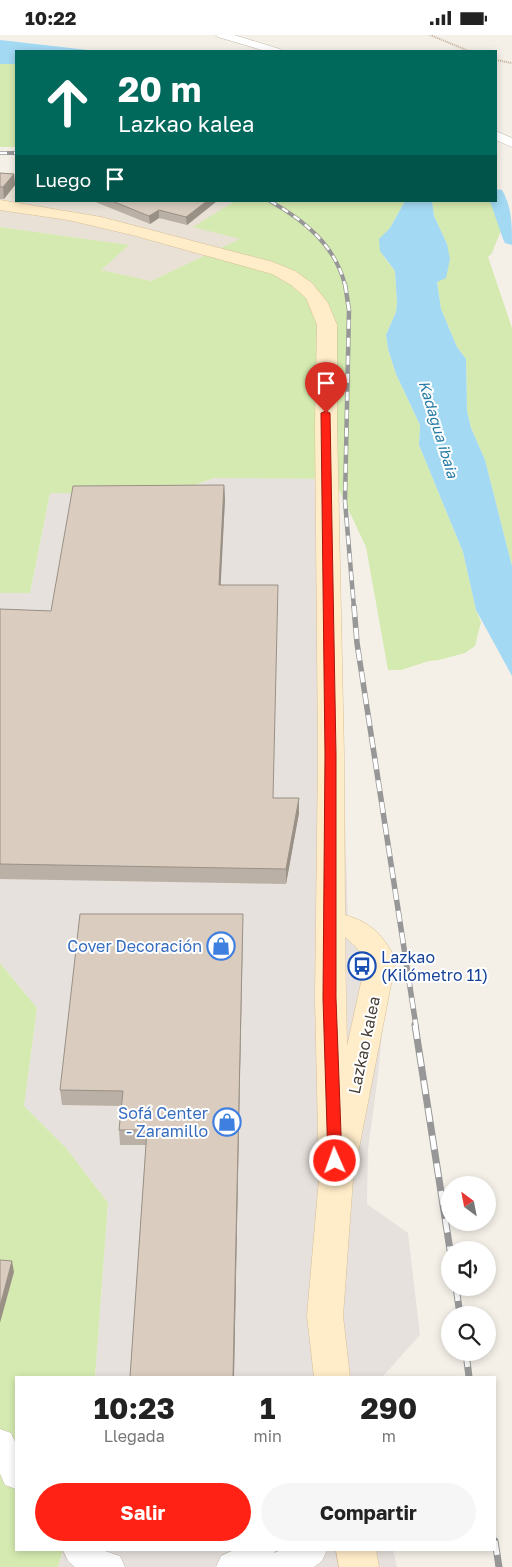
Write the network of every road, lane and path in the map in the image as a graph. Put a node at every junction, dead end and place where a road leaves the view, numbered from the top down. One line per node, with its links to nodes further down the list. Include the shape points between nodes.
1 (222, 35): 3 (street)
2 (430, 35): 4 (path)
3 (273, 50)
4 (467, 50)
5 (497, 60): 6 (path)
6 (512, 63)
7 (497, 136): 8 (street)
8 (512, 143)
9 (0, 205): 10 (street, Lazkao kalea, via 138,230 267,266 296,279 318,300 326,325)
10 (330, 923): 11 (street, Lazkao kalea); 11 (street, Lazkao kalea, via 342,924 364,934 381,959)
11 (336, 1179): 12 (street, Lazkao kalea)
12 (325, 1316): 13 (street, Lazkao kalea); 14 (street, Lazkao kalea)
13 (321, 1376)
14 (332, 1376)
15 (0, 1443): 16 (street)
16 (15, 1473)
17 (80, 1551): 21 (street, via 96,1565)
18 (259, 1551): 22 (street)
19 (310, 1551): 23 (street)
20 (356, 1551): 24 (street)
21 (109, 1567)
22 (232, 1567)
23 (278, 1567)
24 (359, 1567)

